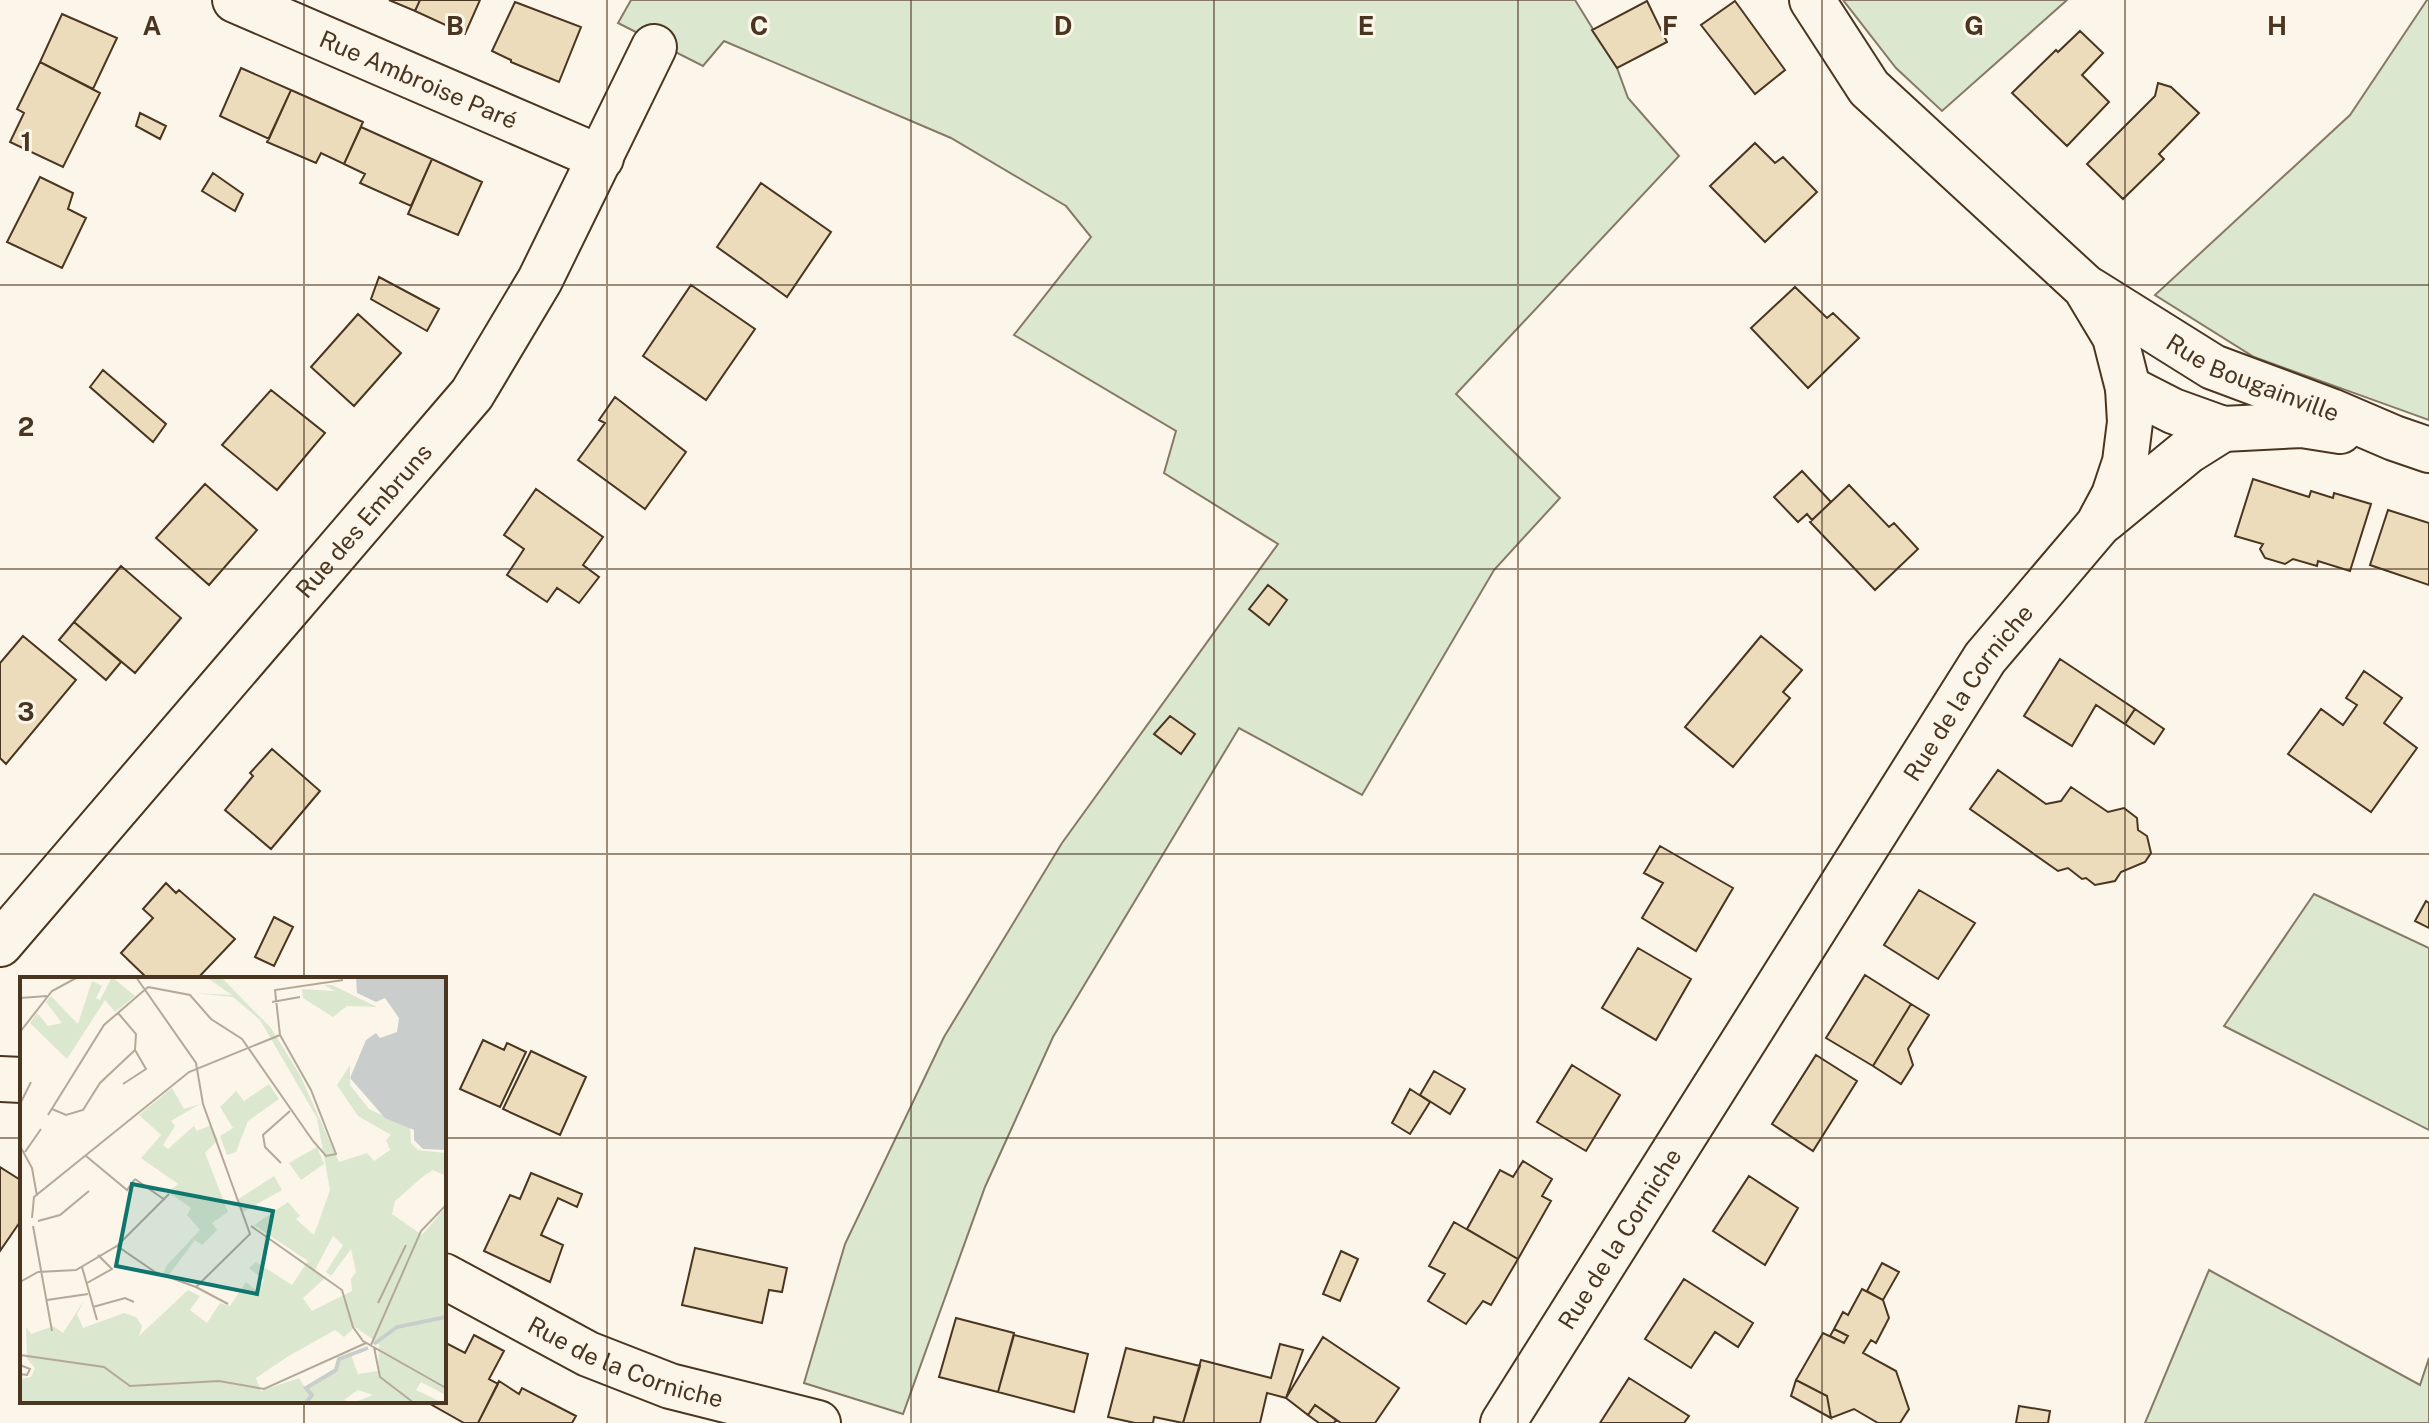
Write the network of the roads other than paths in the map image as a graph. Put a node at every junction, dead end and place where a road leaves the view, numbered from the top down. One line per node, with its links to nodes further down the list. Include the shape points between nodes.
1 (235, 0): 4 (street, Rue Ambroise Paré)
2 (1812, 0): 5 (street, Rue de la Corniche, via 1869,88)
3 (654, 47): 4 (street, Rue des Embruns)
4 (601, 158): 11 (street, Rue des Embruns, via 540,280 472,394)
5 (2085, 287): 6 (street, Rue Bougainville); 7 (street, Rue de la Corniche, via 2115,337)
6 (2213, 367): 7 (street); 9 (street, Rue Bougainville)
7 (2128, 388): 8 (street); 10 (street, Rue de la Corniche, via 2125,462)
8 (2223, 429): 9 (street, via 2302,425); 10 (street)
9 (2411, 444)
10 (2098, 525): 16 (street, Rue de la Corniche, via 1985,658)
11 (0, 944)
12 (0, 1079): 13 (street)
13 (20, 1080)
14 (446, 1277): 15 (street, Rue de la Corniche, via 588,1354 670,1386)
15 (818, 1423)
16 (1503, 1423)

